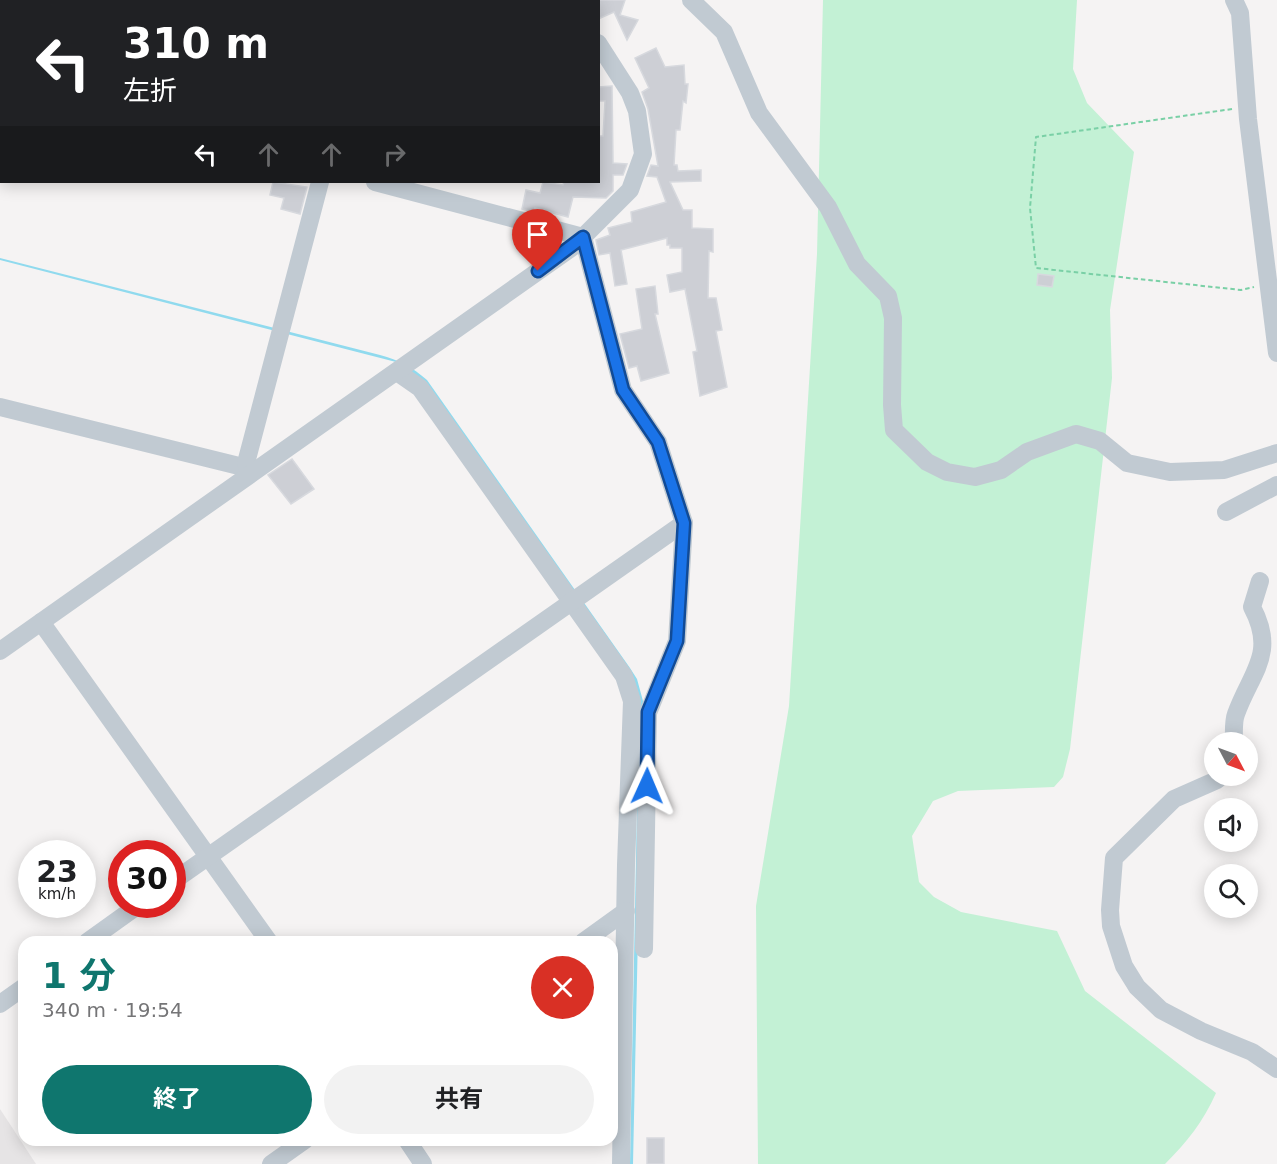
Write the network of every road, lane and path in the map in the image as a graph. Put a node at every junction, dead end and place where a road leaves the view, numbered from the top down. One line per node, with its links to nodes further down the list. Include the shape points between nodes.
1 (691, 0): 13 (street, via 724,32 759,113 828,207 857,264 888,296 893,318 894,430 927,462 947,472 975,477 1001,470 1027,452 1076,434 1100,441 1127,463 1170,472 1224,470)
2 (1234, 0): 4 (street, via 1240,13)
3 (600, 46): 7 (street, via 630,93 637,111 643,154 630,190)
4 (1247, 106): 8 (street); 8 (path, via 1036,137 1030,208 1036,268 1241,291)
5 (320, 183): 14 (street, via 246,463)
6 (379, 183): 7 (street)
7 (583, 237): 11 (street); 17 (street, via 623,390 658,442)
8 (1269, 284): 9 (street)
9 (1274, 306): 10 (street)
10 (1277, 353)
11 (397, 372): 14 (street); 19 (street, via 420,388)
12 (0, 407): 14 (street, via 239,466)
13 (1277, 453)
14 (250, 474): 20 (street)
15 (1277, 485): 16 (street)
16 (1226, 512)
17 (684, 523): 19 (street); 31 (street, via 677,641 648,712)
18 (1260, 581): 22 (street, via 1252,608 1264,625 1263,662 1234,716)
19 (572, 602): 24 (street); 26 (street, via 624,676 632,701)
20 (41, 622): 21 (street); 24 (street)
21 (0, 651)
22 (1234, 732)
23 (1204, 786): 34 (street, via 1174,799 1114,858 1111,926 1124,966 1137,987 1161,1010 1252,1052)
24 (209, 856): 25 (street); 29 (street)
25 (186, 872)
26 (626, 911): 30 (street); 39 (street)
27 (120, 918): 28 (street)
28 (95, 936)
29 (265, 936)
30 (591, 936)
31 (644, 949)
32 (18, 991): 33 (street)
33 (0, 1004)
34 (1277, 1069)
35 (296, 1146): 37 (street)
36 (411, 1146): 38 (street)
37 (271, 1164)
38 (423, 1164)
39 (621, 1164)

